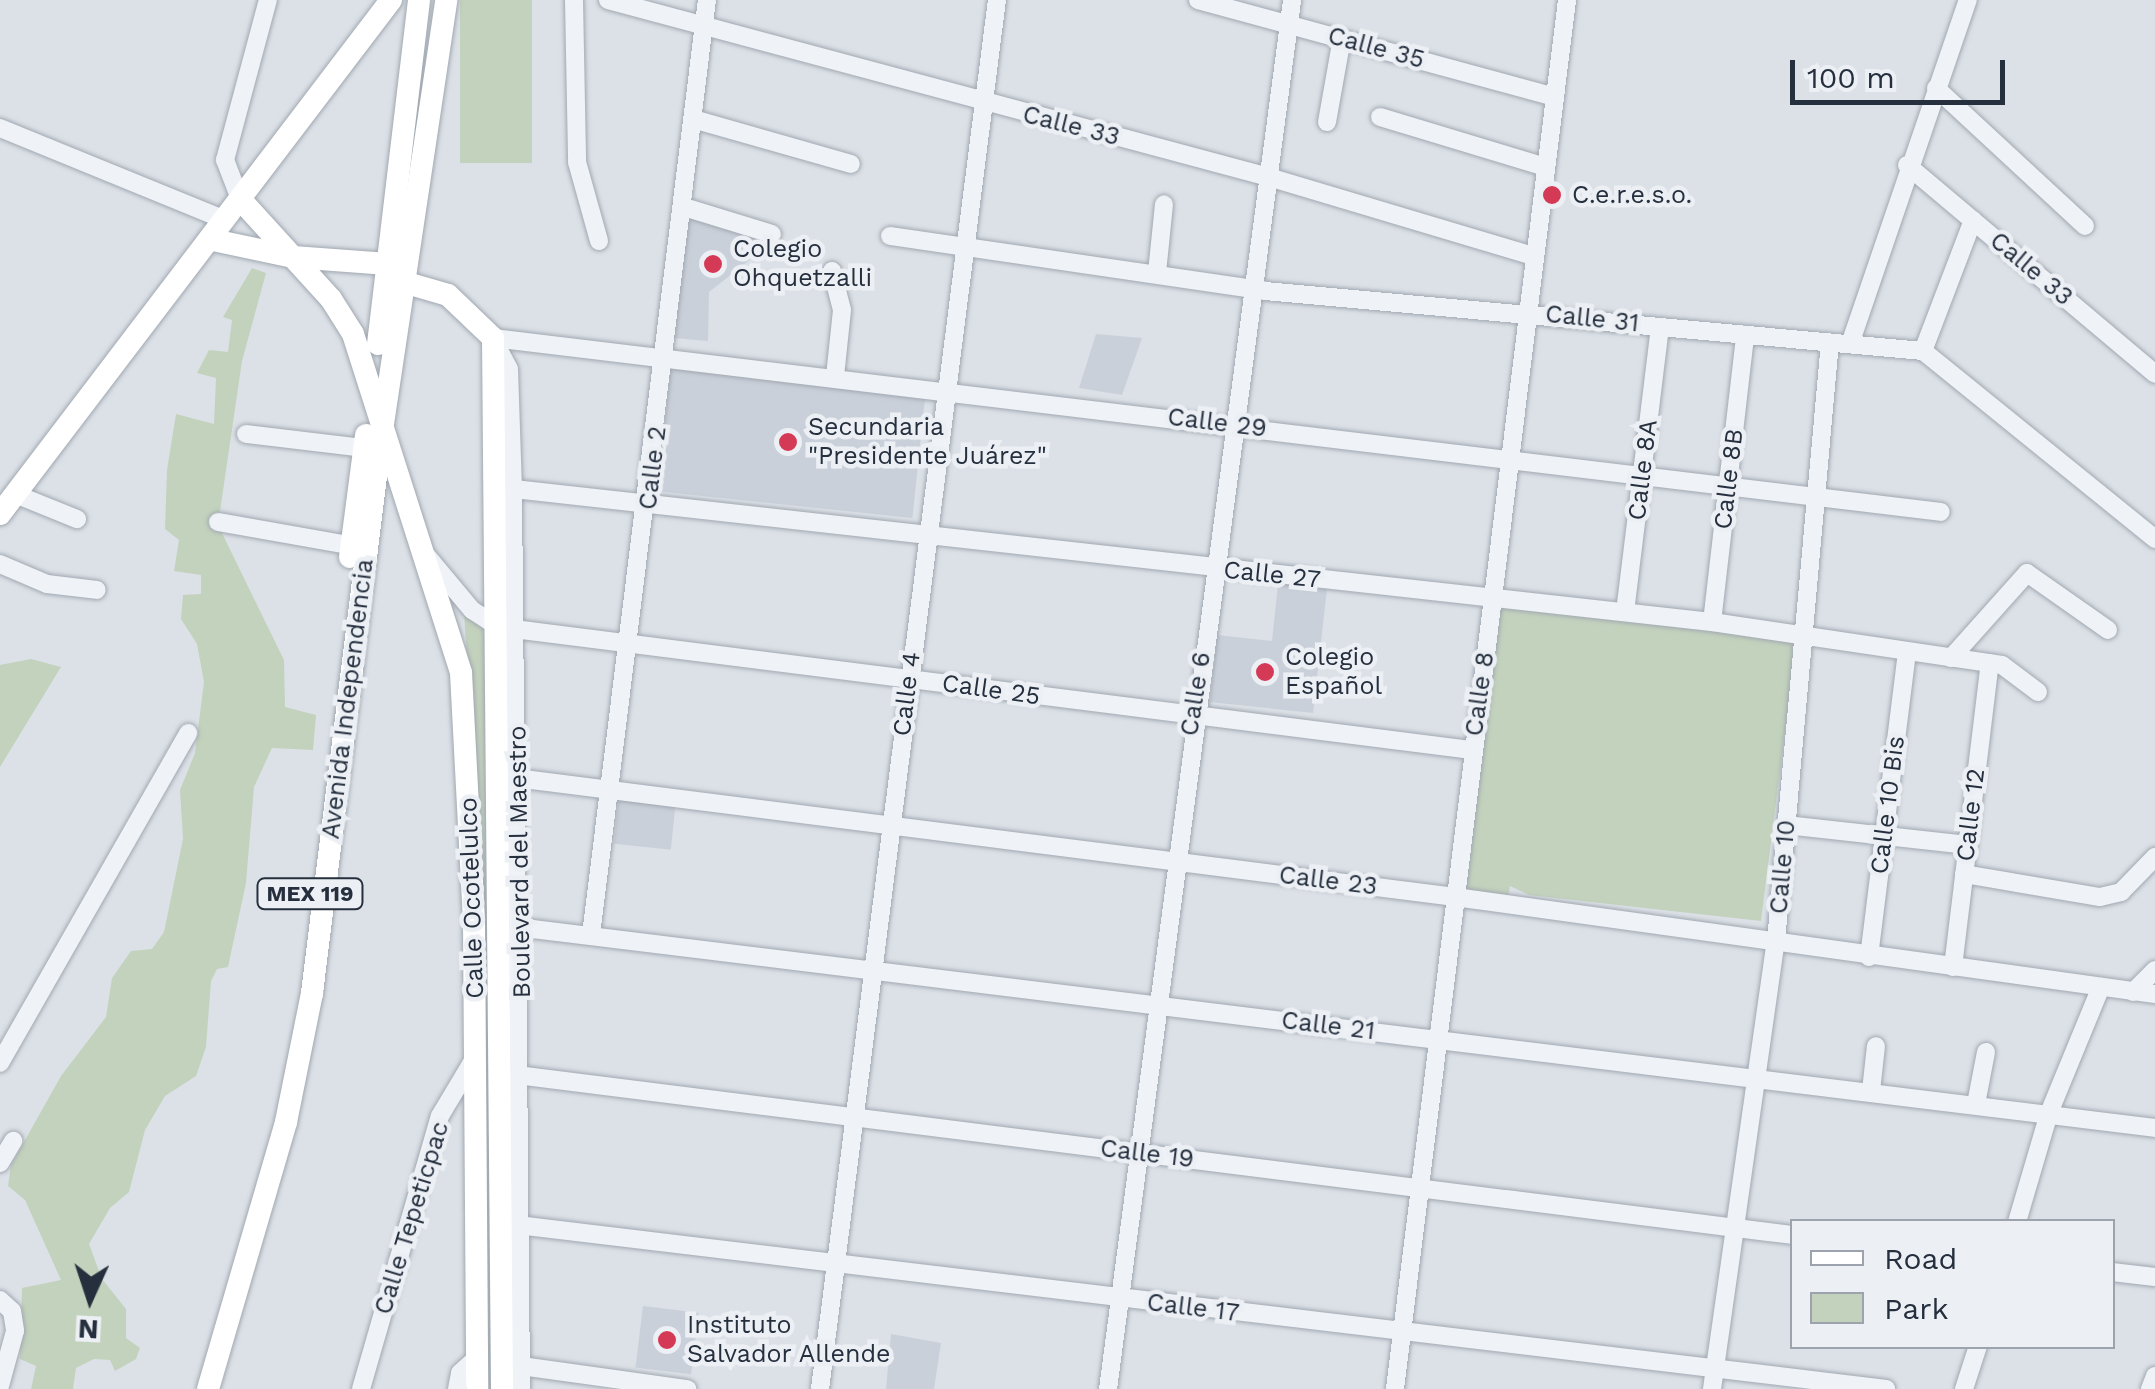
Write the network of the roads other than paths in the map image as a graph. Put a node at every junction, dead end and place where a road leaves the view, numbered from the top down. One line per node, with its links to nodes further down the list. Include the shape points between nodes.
1 (268, 0): 27 (street, via 225,160)
2 (391, 0): 27 (main road)
3 (419, 0): 39 (main road, Avenida Independencia / MEX 119)
4 (446, 0): 39 (main road, Avenida Independencia / MEX 119)
5 (574, 0): 35 (street, via 577,162)
6 (608, 0): 14 (street, Calle 33)
7 (708, 0): 14 (street, Calle 2)
8 (997, 0): 18 (street, Calle 4)
9 (1198, 0): 13 (street, Calle 35)
10 (1292, 0): 13 (street, Calle 6)
11 (1567, 0): 17 (street, Calle 8)
12 (1968, 0): 16 (street)
13 (1288, 24): 15 (street, Calle 35); 26 (street, Calle 6)
14 (704, 26): 18 (street, Calle 33); 20 (street, Calle 2)
15 (1342, 38): 17 (street, Calle 35); 21 (street)
16 (1936, 88): 24 (street); 31 (street)
17 (1554, 97): 25 (street, Calle 8)
18 (984, 104): 26 (street, Calle 33); 36 (street, Calle 4)
19 (1380, 116): 25 (street)
20 (693, 119): 23 (street); 29 (street, Calle 2)
21 (1327, 122)
22 (0, 128): 32 (street)
23 (851, 164)
24 (1906, 165): 30 (street, Calle 33); 48 (street)
25 (1546, 167): 37 (street, Calle 8)
26 (1266, 176): 37 (street, Calle 33); 42 (street, Calle 6)
27 (240, 199): 32 (main road); 38 (main road, Calle Ocotelulco)
28 (1164, 204): 41 (street)
29 (684, 207): 33 (street); 50 (street, Calle 2)
30 (1973, 220): 49 (street); 51 (street, Calle 33)
31 (2086, 226)
32 (218, 230): 38 (main road); 63 (main road)
33 (772, 234)
34 (890, 236): 36 (street, Calle 31)
35 (599, 240)
36 (966, 246): 41 (street, Calle 31); 54 (street, Calle 4)
37 (1533, 256): 43 (street, Calle 8)
38 (293, 257): 39 (main road); 53 (main road, Calle Ocotelulco, via 346,320)
39 (397, 272): 46 (main road, via 448,294); 53 (main road, Avenida Independencia / MEX 119); 55 (main road, Avenida Independencia / MEX 119)
40 (832, 272): 52 (street, via 842,310)
41 (1157, 273): 42 (street, Calle 31)
42 (1252, 288): 43 (street, Calle 31); 56 (street, Calle 6)
43 (1527, 312): 44 (street, Calle 31); 59 (street, Calle 8)
44 (1660, 326): 45 (street, Calle 31); 60 (street, Calle 8A)
45 (1745, 335): 47 (street, Calle 31); 61 (street, Calle 8B)
46 (493, 338): 50 (street, Calle 29); 62 (main road, Boulevard del Maestro)
47 (1830, 342): 48 (street, Calle 31); 64 (street, Calle 10)
48 (1850, 344): 49 (street, Calle 31)
49 (1924, 351): 73 (street)
50 (667, 356): 52 (street, Calle 29); 65 (street, Calle 2)
51 (2155, 374)
52 (835, 377): 54 (street, Calle 29)
53 (374, 388): 55 (main road, Calle Ocotelulco); 58 (main road, Avenida Independencia / MEX 119)
54 (949, 390): 56 (street, Calle 29); 72 (street, Calle 4)
55 (384, 420): 66 (main road, Avenida Independencia / MEX 119); 69 (main road, Calle Ocotelulco)
56 (1235, 426): 59 (street, Calle 29); 77 (street, Calle 6)
57 (246, 434): 58 (street)
58 (364, 448): 74 (main road, Avenida Independencia / MEX 119)
59 (1508, 458): 60 (street, Calle 29); 79 (street, Calle 8)
60 (1644, 475): 61 (street, Calle 29); 80 (street, Calle 8A)
61 (1728, 485): 64 (street, Calle 29); 81 (street, Calle 8B)
62 (504, 488): 65 (street, Calle 27); 82 (main road, Boulevard del Maestro)
63 (16, 494): 68 (main road); 70 (street)
64 (1820, 496): 67 (street, Calle 29); 84 (street, Calle 10)
65 (649, 500): 72 (street, Calle 27); 85 (street, Calle 2)
66 (374, 502): 69 (main road, via 395,501); 74 (main road, Avenida Independencia / MEX 119)
67 (1941, 512)
68 (0, 514)
69 (414, 517): 75 (main road, Calle Ocotelulco)
70 (77, 519)
71 (218, 522): 74 (street)
72 (928, 534): 77 (street, Calle 27); 89 (street, Calle 4)
73 (2155, 539)
74 (359, 546): 149 (main road, Avenida Independencia / MEX 119, via 288,1063); 150 (main road, Avenida Independencia / MEX 119, via 302,1048 256,1236)
75 (422, 551): 82 (street, via 472,610); 90 (main road, Calle Ocotelulco)
76 (0, 564): 78 (street, via 47,584)
77 (1216, 570): 79 (street, Calle 27); 93 (street, Calle 6)
78 (97, 590)
79 (1492, 600): 80 (street, Calle 27); 95 (street, Calle 8)
80 (1625, 612): 81 (street, Calle 27)
81 (1712, 622): 84 (street, Calle 27)
82 (507, 629): 85 (street, Calle 25); 91 (main road, Boulevard del Maestro); 96 (street, Boulevard del Maestro)
83 (2108, 630): 87 (street, via 2027,573)
84 (1806, 637): 86 (street, Calle 27); 99 (street, Calle 10)
85 (628, 645): 89 (street, Calle 25); 97 (street, Calle 2)
86 (1907, 654): 87 (street, Calle 27); 100 (street, Calle 10 Bis)
87 (1952, 658): 88 (street, Calle 27)
88 (1990, 663): 92 (street, Calle 27); 101 (street, Calle 12)
89 (908, 679): 93 (street, Calle 25); 98 (street, Calle 4)
90 (464, 692): 91 (main road); 120 (main road, Calle Ocotelulco)
91 (498, 692): 96 (main road, Boulevard del Maestro)
92 (2038, 692)
93 (1192, 716): 95 (street, Calle 25); 103 (street, Calle 6)
94 (188, 733): 121 (street)
95 (1472, 750): 105 (street, Calle 8)
96 (509, 778): 97 (street, Calle 23); 106 (main road, Boulevard del Maestro)
97 (610, 789): 98 (street, Calle 23); 107 (street, Calle 2)
98 (890, 824): 103 (street, Calle 23); 111 (street, Calle 4)
99 (1786, 825): 100 (street); 108 (street, Calle 10)
100 (1884, 835): 101 (street); 109 (street, Calle 10 Bis)
101 (1968, 844): 104 (street, Calle 12)
102 (2155, 857): 104 (street, via 2121,892 2100,897)
103 (1174, 862): 105 (street, Calle 23); 116 (street, Calle 6)
104 (1964, 874): 110 (street, Calle 12)
105 (1455, 897): 108 (street, Calle 23); 117 (street, Calle 8)
106 (511, 925): 107 (street, Calle 21); 122 (main road, Boulevard del Maestro)
107 (591, 935): 111 (street, Calle 21)
108 (1776, 941): 109 (street, Calle 23); 123 (street, Calle 10)
109 (1868, 956): 110 (street, Calle 23)
110 (1953, 967): 113 (street, Calle 23)
111 (874, 970): 116 (street, Calle 21); 127 (street, Calle 4)
112 (2155, 970): 114 (street)
113 (2101, 987): 114 (street, Calle 23); 126 (street)
114 (2133, 992): 115 (street, Calle 23)
115 (2155, 994)
116 (1156, 1005): 117 (street, Calle 21); 130 (street, Calle 6)
117 (1439, 1040): 123 (street, Calle 21); 132 (street, Calle 8)
118 (1876, 1046): 124 (street)
119 (1986, 1052): 125 (street)
120 (477, 1054): 144 (main road, Calle Ocotelulco); 151 (street, Calle Tepeticpac, via 440,1116)
121 (0, 1063)
122 (511, 1074): 127 (street, Calle 19); 134 (main road, Boulevard del Maestro)
123 (1756, 1076): 124 (street, Calle 21); 135 (street, Calle 10)
124 (1870, 1091): 125 (street, Calle 21)
125 (1976, 1104): 126 (street, Calle 21)
126 (2049, 1112): 128 (street, Calle 21); 133 (street)
127 (853, 1116): 130 (street, Calle 19); 137 (street, Calle 4)
128 (2155, 1128)
129 (13, 1141): 131 (street)
130 (1138, 1153): 132 (street, Calle 19); 140 (street, Calle 6)
131 (0, 1163)
132 (1422, 1190): 135 (street, Calle 19); 142 (street, Calle 8)
133 (2018, 1219)
134 (513, 1223): 137 (street, Calle 17); 145 (main road, Boulevard del Maestro)
135 (1738, 1230): 136 (street, Calle 19); 146 (street, Calle 10)
136 (1790, 1235)
137 (836, 1263): 140 (street, Calle 17); 157 (street, Calle 4)
138 (2115, 1272): 139 (street)
139 (2155, 1277)
140 (1120, 1300): 142 (street, Calle 17); 158 (street, Calle 6)
141 (6, 1305): 148 (street, via 13,1358)
142 (1402, 1333): 146 (street, Calle 17); 159 (street, Calle 8)
143 (1977, 1349): 162 (street)
144 (478, 1357): 152 (street, via 460,1373); 153 (main road, Calle Ocotelulco)
145 (512, 1364): 154 (main road, Boulevard del Maestro); 155 (street, Boulevard del Maestro); 156 (street)
146 (1715, 1368): 160 (street, Calle 10); 161 (street, Calle 17)
147 (2155, 1376): 163 (street)
148 (0, 1386)
149 (195, 1389)
150 (208, 1389)
151 (361, 1389)
152 (457, 1389)
153 (477, 1389)
154 (502, 1389)
155 (522, 1389)
156 (686, 1389)
157 (820, 1389)
158 (1108, 1389)
159 (1396, 1389)
160 (1712, 1389)
161 (1886, 1389)
162 (1964, 1389)
163 (2150, 1389)

